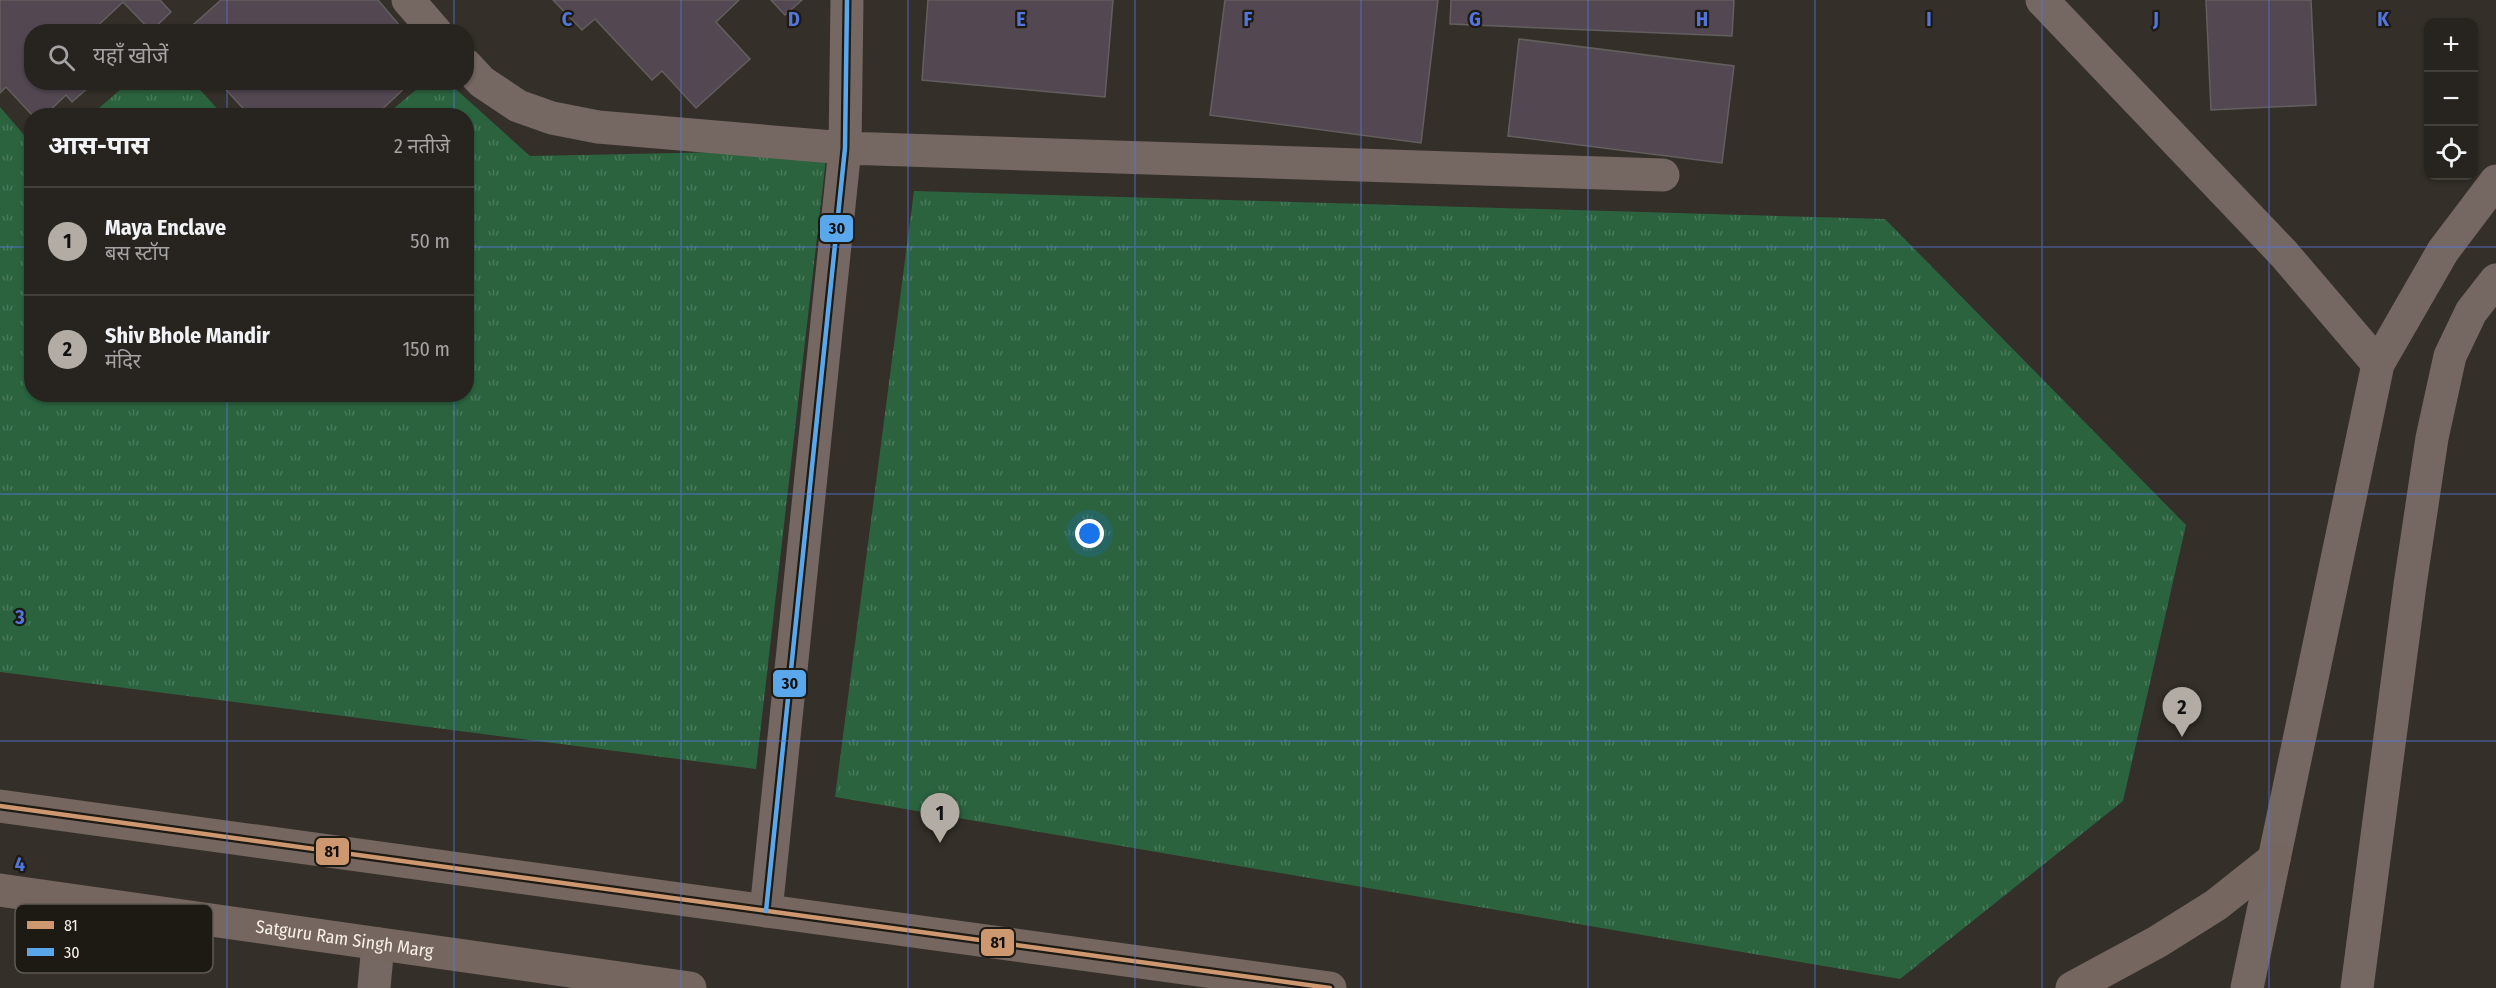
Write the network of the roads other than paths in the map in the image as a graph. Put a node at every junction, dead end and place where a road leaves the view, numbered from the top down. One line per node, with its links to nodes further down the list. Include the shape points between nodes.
1 (408, 0): 4 (street)
2 (847, 0): 6 (street)
3 (2042, 0): 10 (street, via 2284,254)
4 (429, 24)
5 (474, 74): 6 (street, via 518,106 552,118 598,127)
6 (845, 148): 7 (street); 15 (street)
7 (1663, 175)
8 (2496, 181): 10 (street, via 2444,251)
9 (2496, 280): 23 (street, via 2471,312 2450,356 2432,438)
10 (2378, 364): 12 (street)
11 (0, 807): 15 (main road)
12 (2274, 859): 21 (main road, via 2216,905); 22 (street)
13 (0, 890): 14 (main road, Satguru Ram Singh Marg)
14 (98, 904)
15 (766, 910): 20 (main road)
16 (213, 920): 17 (main road, Satguru Ram Singh Marg)
17 (378, 944): 18 (street); 19 (main road, Satguru Ram Singh Marg)
18 (374, 988)
19 (690, 988)
20 (1330, 988)
21 (2072, 988)
22 (2247, 988)
23 (2357, 988)

